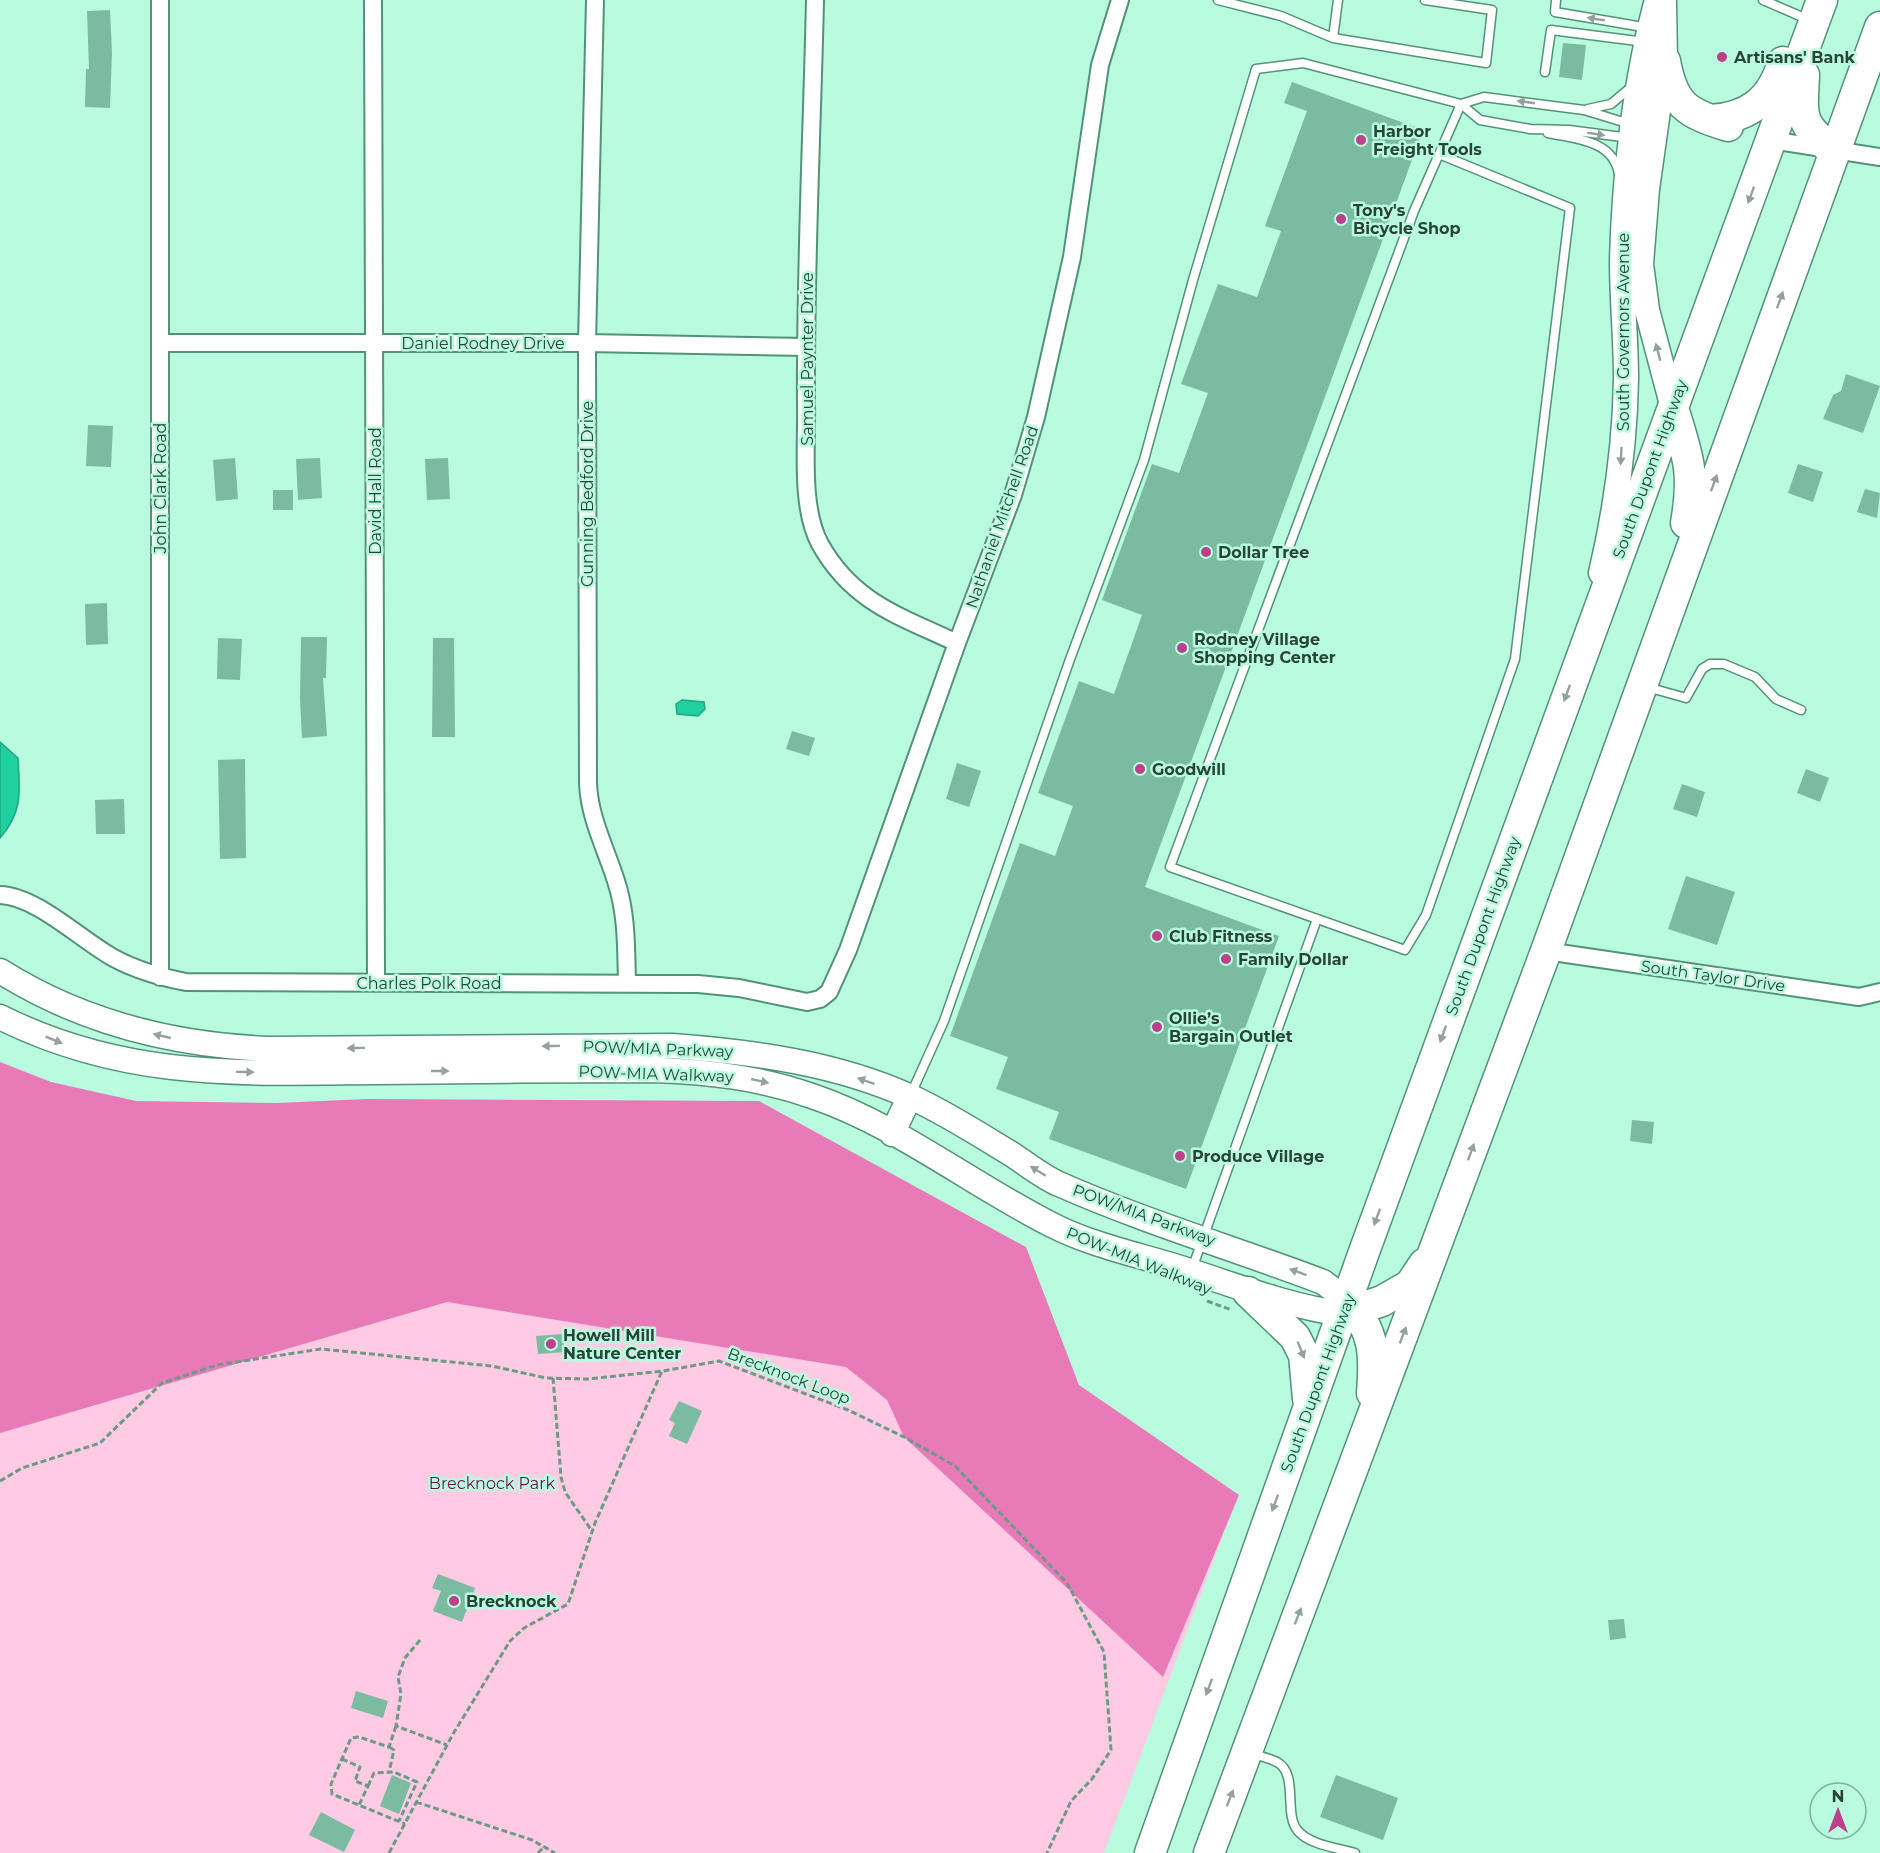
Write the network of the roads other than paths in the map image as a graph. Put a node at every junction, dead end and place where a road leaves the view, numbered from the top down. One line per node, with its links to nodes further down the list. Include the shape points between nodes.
1 (160, 0): 29 (street, John Clark Road)
2 (373, 0): 30 (street, David Hall Road)
3 (595, 0): 31 (street, Gunning Bedford Drive)
4 (815, 0): 32 (street, Samuel Paynter Drive)
5 (1120, 0): 35 (street, Nathaniel Mitchell Road, via 1100,65 1072,257 1036,417 1013,495)
6 (1223, 0): 15 (lane, via 1281,16)
7 (1338, 0): 15 (lane)
8 (1425, 0): 15 (lane, via 1492,10 1486,63)
9 (1556, 0): 17 (lane, one-way to 9, via 1555,12)
10 (1657, 0): 17 (main road, South Governors Avenue)
11 (1664, 0): 17 (main road, South Governors Avenue)
12 (1763, 0): 13 (lane)
13 (1809, 5): 16 (highway, South Dupont Highway); 21 (highway, via 1780,72 1764,98 1732,119)
14 (1880, 27): 25 (highway, via 1865,83)
15 (1332, 38)
16 (1805, 46): 24 (highway, South Dupont Highway); 25 (highway, via 1803,118 1813,134)
17 (1650, 51): 18 (lane, via 1551,30); 20 (lane, via 1625,94 1611,104); 21 (highway, via 1682,105); 23 (main road, South Governors Avenue)
18 (1545, 72)
19 (1461, 105): 20 (lane, one-way to 19, via 1484,97); 22 (lane, via 1480,120); 26 (lane); 49 (lane, via 1303,63 1256,69 1144,460 944,1021)
20 (1584, 110): 23 (lane)
21 (1710, 120): 24 (highway)
22 (1530, 129): 23 (lane, one-way to 23); 28 (lane, via 1599,145 1614,158)
23 (1640, 133): 28 (main road, South Governors Avenue); 33 (main road, South Governors Avenue, one-way to 23, via 1647,310 1641,264)
24 (1771, 140): 25 (street); 33 (highway, South Dupont Highway, one-way to 33)
25 (1834, 152): 27 (street); 34 (highway, one-way to 25)
26 (1439, 154): 40 (lane, via 1414,211 1170,867); 40 (lane, via 1570,208 1515,660 1426,915 1405,950)
27 (1880, 158)
28 (1624, 226): 36 (main road, South Governors Avenue, one-way to 36, via 1626,379 1620,472 1606,552)
29 (160, 343): 30 (street, Daniel Rodney Drive); 44 (street, John Clark Road)
30 (374, 343): 31 (street, Daniel Rodney Drive); 46 (street, David Hall Road)
31 (587, 343): 32 (street, Daniel Rodney Drive); 45 (street, Gunning Bedford Drive, via 588,794 624,911)
32 (806, 347): 35 (street, Samuel Paynter Drive, via 807,490 820,545 868,601)
33 (1673, 408): 34 (highway, via 1690,462 1691,479); 36 (highway, South Dupont Highway)
34 (1672, 597): 37 (highway)
35 (957, 643): 41 (street, Nathaniel Mitchell Road)
36 (1579, 663): 55 (highway, South Dupont Highway, one-way to 55)
37 (1641, 685): 38 (lane, via 1686,698 1702,669 1724,663 1755,676 1776,699); 42 (highway)
38 (1801, 710)
39 (0, 895): 44 (street, Charles Polk Road, via 10,895 33,906 112,957)
40 (1317, 919): 51 (lane)
41 (848, 950): 45 (street, Charles Polk Road, via 829,992 807,1002 718,985)
42 (1546, 951): 47 (street, South Taylor Drive, via 1859,997); 52 (highway, one-way to 42)
43 (0, 971): 49 (main road, POW/MIA Parkway, one-way to 43, via 785,1058 727,1050 614,1045 221,1047 101,1020 36,993)
44 (160, 977): 46 (street, Charles Polk Road, via 219,983)
45 (627, 982): 46 (street, Charles Polk Road)
46 (376, 983)
47 (1880, 992)
48 (0, 1017): 50 (main road, POW/MIA Parkway, one-way to 50, via 65,1045 112,1058 210,1072 656,1070 732,1075 813,1096)
49 (910, 1096): 50 (main road); 51 (main road, POW/MIA Parkway, one-way to 49, via 1056,1183 968,1127)
50 (892, 1134): 53 (main road, POW/MIA Parkway, via 1053,1226)
51 (1204, 1238): 53 (lane); 55 (main road, POW/MIA Parkway, one-way to 51, via 1323,1282)
52 (1438, 1241): 55 (highway, via 1410,1286 1382,1301); 57 (highway, one-way to 52)
53 (1191, 1271): 54 (main road, POW/MIA Parkway)
54 (1240, 1301): 55 (main road, POW/MIA Parkway); 56 (highway, one-way to 56, via 1295,1336 1304,1355)
55 (1349, 1309): 56 (highway, South Dupont Highway); 57 (highway, via 1372,1340 1375,1358)
56 (1309, 1408): 59 (highway, South Dupont Highway, one-way to 59)
57 (1370, 1423): 58 (highway, one-way to 57)
58 (1247, 1752): 60 (highway, one-way to 58); 61 (lane, via 1278,1762 1286,1771 1297,1830 1306,1838)
59 (1150, 1853)
60 (1209, 1853)
61 (1354, 1853)

